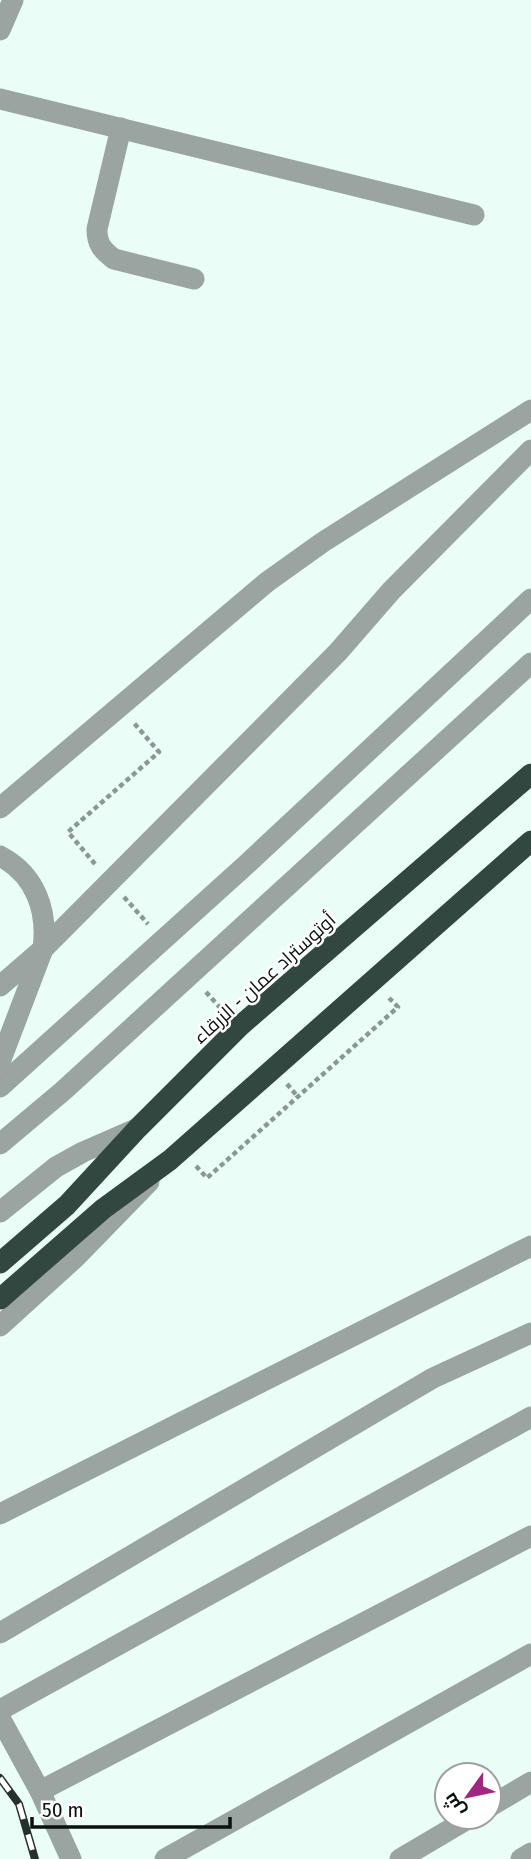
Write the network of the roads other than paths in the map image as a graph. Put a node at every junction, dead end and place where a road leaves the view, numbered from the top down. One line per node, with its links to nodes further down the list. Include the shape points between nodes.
1 (13, 0): 2 (street)
2 (0, 30)
3 (0, 99): 4 (street)
4 (121, 128): 5 (street); 6 (street, via 97,241 114,259)
5 (474, 215)
6 (194, 279)
7 (531, 411): 12 (street, via 295,562)
8 (531, 450): 15 (street)
9 (531, 599): 18 (street)
10 (531, 663): 20 (street, via 63,1091)
11 (531, 774): 19 (highway, أوتوستراد عمان - الزرقاء, via 240,1026)
12 (0, 808)
13 (531, 841): 21 (highway)
14 (0, 856): 15 (street, via 20,871 39,899 44,915)
15 (43, 949): 16 (street); 17 (street)
16 (0, 986)
17 (0, 1062)
18 (0, 1087)
19 (138, 1128): 22 (street, via 55,1167); 24 (highway, أوتوستراد عمان - الزرقاء, via 92,1181)
20 (0, 1143)
21 (170, 1160): 25 (highway, via 103,1209); 26 (street, via 84,1249)
22 (0, 1212)
23 (531, 1246): 29 (street)
24 (0, 1263)
25 (0, 1299)
26 (0, 1326)
27 (531, 1332): 31 (street, via 433,1378)
28 (531, 1417): 33 (street)
29 (0, 1514)
30 (531, 1536): 36 (street)
31 (0, 1633)
32 (531, 1654): 41 (street)
33 (0, 1710)
34 (0, 1718): 36 (street)
35 (531, 1782): 37 (street)
36 (40, 1791): 40 (street)
37 (503, 1799)
38 (447, 1831): 42 (street)
39 (531, 1853): 43 (street)
40 (71, 1859)
41 (165, 1859)
42 (400, 1859)
43 (521, 1859)

